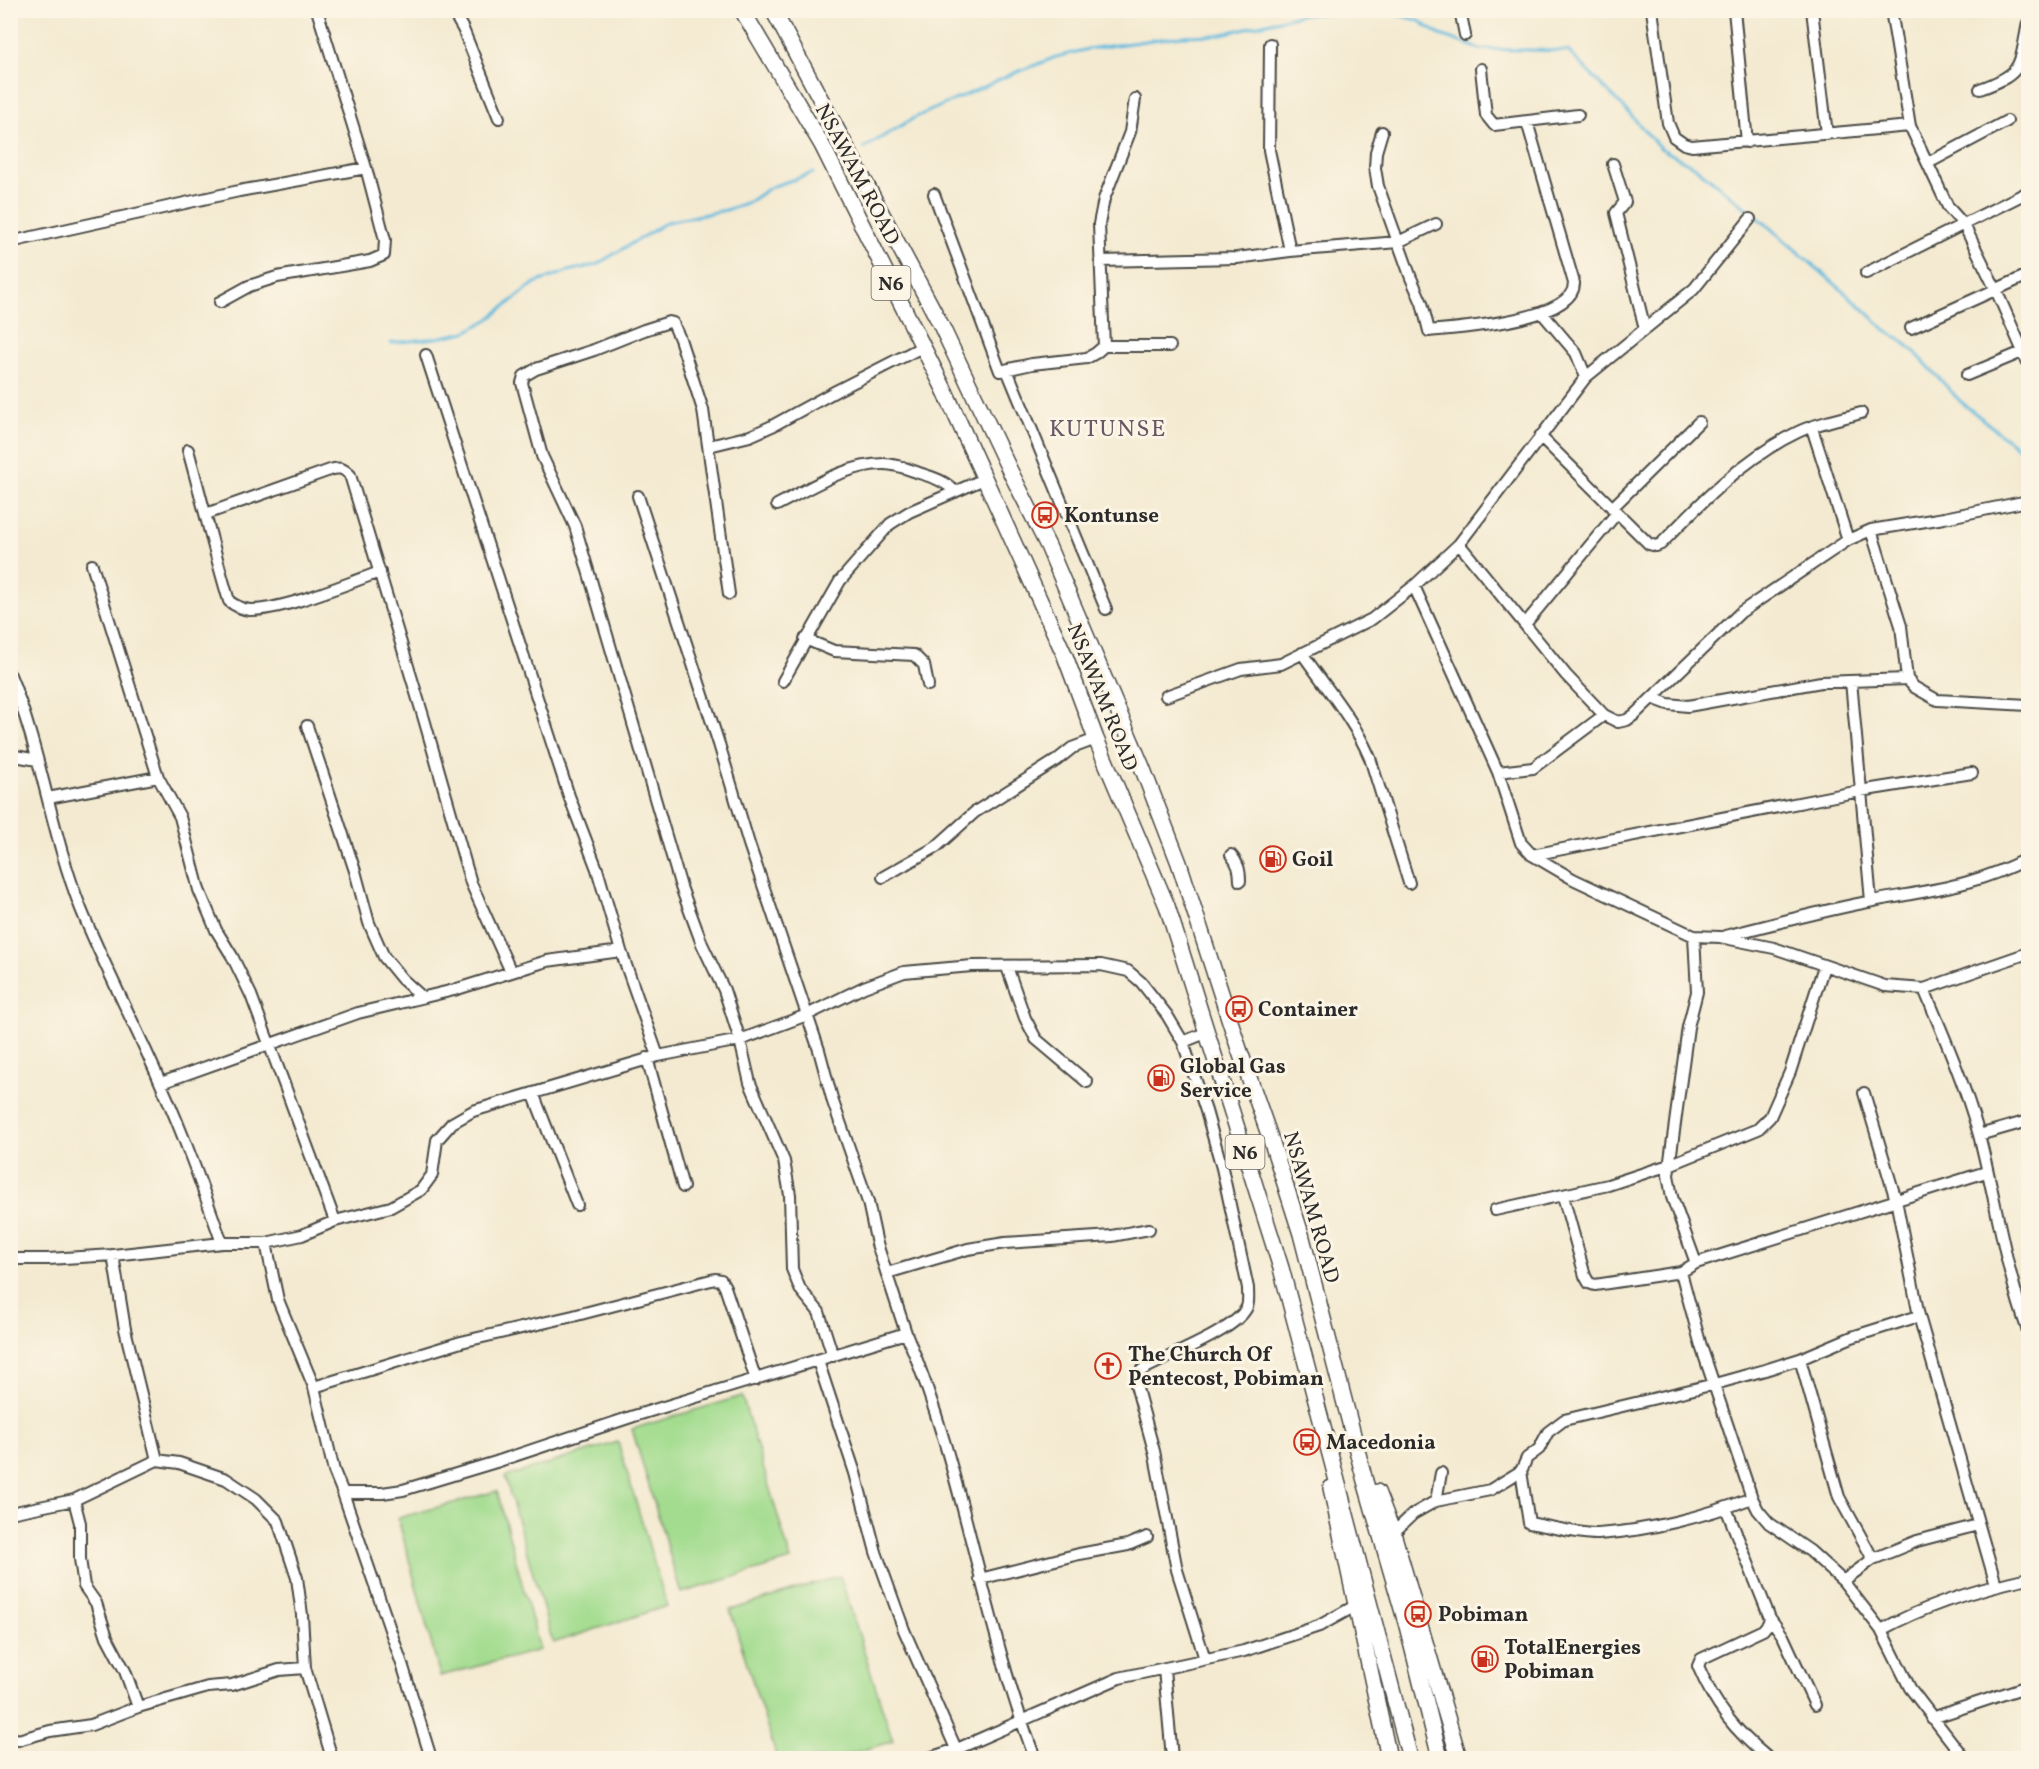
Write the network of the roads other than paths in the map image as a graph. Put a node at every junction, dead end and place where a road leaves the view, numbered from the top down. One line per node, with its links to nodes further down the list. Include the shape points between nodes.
1 (316, 10): 27 (street)
2 (452, 10): 18 (street)
3 (742, 10): 45 (highway, NSAWAM ROAD / N6, via 822,146)
4 (773, 10): 42 (highway, NSAWAM ROAD / N6)
5 (1460, 10): 12 (street)
6 (1652, 10): 24 (street, via 1665,114 1674,137 1692,146)
7 (1734, 10): 24 (street)
8 (1812, 10): 23 (street)
9 (1891, 10): 21 (street)
10 (2027, 10): 11 (street)
11 (2028, 23): 15 (street, via 2020,63 2013,74)
12 (1465, 35)
13 (1270, 44): 35 (street, via 1269,150)
14 (1481, 69): 20 (street, via 1490,121 1494,125)
15 (1980, 89)
16 (1135, 99): 36 (street, via 1130,132 1102,207)
17 (1578, 115): 20 (street)
18 (499, 118)
19 (2007, 121): 25 (street)
20 (1527, 122): 41 (street, via 1574,284 1569,298)
21 (1910, 126): 23 (street); 25 (street)
22 (1382, 132): 34 (street, via 1375,168)
23 (1827, 134): 24 (street)
24 (1748, 142)
25 (1928, 163): 32 (street, via 1948,207)
26 (1613, 164): 44 (street, via 1625,202 1616,213)
27 (366, 168): 33 (street, via 239,191); 40 (street, via 385,240 384,255 370,261 277,277 249,286)
28 (2028, 192): 32 (street)
29 (934, 194): 52 (street, via 1000,371)
30 (1750, 219): 44 (street, via 1694,289)
31 (1436, 224): 34 (street)
32 (1964, 225): 37 (street); 39 (street)
33 (10, 242)
34 (1398, 242): 35 (street); 41 (street, via 1425,311 1429,332)
35 (1290, 251): 36 (street, via 1237,258)
36 (1100, 261): 47 (street)
37 (1866, 273)
38 (2028, 275): 39 (street)
39 (1996, 290): 43 (street); 49 (street)
40 (220, 302)
41 (1542, 313): 54 (street, via 1576,353)
42 (939, 321): 45 (highway, via 931,333); 150 (highway, NSAWAM ROAD / N6, via 1048,546 1179,863 1298,1223)
43 (1911, 328)
44 (1645, 329): 54 (street)
45 (916, 332): 46 (highway, NSAWAM ROAD / N6)
46 (924, 346): 59 (street, via 772,426); 61 (highway, NSAWAM ROAD / N6)
47 (1104, 346): 48 (street); 52 (street, via 1087,358)
48 (1170, 346)
49 (2026, 351): 51 (street); 53 (street)
50 (426, 355): 106 (street)
51 (2028, 363)
52 (1007, 370): 75 (street)
53 (1967, 375)
54 (1586, 377): 58 (street)
55 (1861, 413): 57 (street)
56 (1699, 422): 66 (street)
57 (1812, 428): 66 (street, via 1758,455 1695,507 1662,544 1648,544); 69 (street)
58 (1540, 436): 66 (street); 70 (street)
59 (709, 446): 74 (street); 115 (street, via 696,386 671,322 543,366 523,379 542,456 575,526 681,887 724,990)
60 (188, 450): 67 (street)
61 (984, 479): 62 (street); 89 (highway, NSAWAM ROAD / N6, via 1065,656)
62 (955, 492): 65 (street, via 946,483 902,467 881,464 824,480); 77 (street, via 890,524 840,581)
63 (638, 496): 113 (street)
64 (2028, 501): 68 (street)
65 (777, 505)
66 (1614, 511): 76 (street)
67 (206, 514): 72 (street, via 229,601 237,607 252,610 279,604); 72 (street, via 330,470 345,469)
68 (1871, 530): 69 (street); 80 (street, via 1902,626)
69 (1848, 540): 85 (street, via 1741,612)
70 (1459, 544): 73 (street); 76 (street)
71 (92, 565): 94 (street)
72 (380, 572): 110 (street, via 471,883)
73 (1414, 586): 78 (street, via 1372,619); 92 (street)
74 (729, 594)
75 (1106, 609)
76 (1526, 623): 87 (street, via 1566,675)
77 (805, 639): 81 (street); 83 (street, via 834,651 914,655 924,664)
78 (1302, 653): 84 (street, via 1281,664 1241,669); 102 (street, via 1362,739)
79 (10, 675): 91 (street)
80 (1907, 679): 82 (street); 86 (street, via 1923,694 1937,700)
81 (783, 681)
82 (1851, 681): 85 (street, via 1821,682 1688,706); 95 (street)
83 (928, 685)
84 (1166, 696)
85 (1652, 698): 87 (street, via 1622,722)
86 (2028, 705)
87 (1604, 715): 92 (street, via 1533,768)
88 (307, 726): 112 (street, via 356,871 369,923 384,957)
89 (1096, 739): 100 (street, via 1072,748 975,812 936,847); 114 (highway, NSAWAM ROAD / N6, via 1167,906)
90 (10, 755): 91 (street)
91 (37, 760): 96 (street)
92 (1498, 772): 98 (street, via 1521,843)
93 (1972, 773): 95 (street)
94 (158, 777): 96 (street); 117 (street, via 180,817 199,890 251,995)
95 (1860, 791): 98 (street); 103 (street)
96 (48, 798): 120 (street, via 66,868 82,910)
97 (1232, 855): 101 (street)
98 (1532, 855): 104 (street, via 1573,879)
99 (2028, 858): 103 (street, via 1964,884)
100 (883, 877)
101 (1240, 881)
102 (1409, 883)
103 (1871, 901): 105 (street)
104 (1694, 936): 105 (street); 125 (street, via 1697,992 1688,1027)
105 (1720, 937): 108 (street, via 1774,948)
106 (621, 951): 110 (street, via 547,961); 118 (street)
107 (2028, 953): 111 (street)
108 (1824, 966): 111 (street, via 1885,986); 125 (street, via 1790,1072 1770,1117 1758,1129)
109 (1007, 967): 113 (street, via 904,972); 116 (street, via 1101,965 1128,971 1167,1015); 119 (street, via 1036,1039)
110 (511, 972): 112 (street)
111 (1924, 989): 124 (street)
112 (422, 997): 117 (street, via 358,1013)
113 (807, 1015): 115 (street); 140 (street)
114 (1208, 1032): 116 (street); 151 (highway, NSAWAM ROAD / N6, via 1281,1268)
115 (740, 1040): 118 (street); 144 (street, via 750,1083 784,1161 790,1195 792,1269 800,1289 819,1312)
116 (1183, 1042): 172 (street, via 1222,1168 1244,1264 1248,1305 1240,1317 1216,1333 1142,1370 1136,1385 1154,1451 1177,1570)
117 (269, 1045): 120 (street); 132 (street)
118 (652, 1057): 121 (street); 127 (street)
119 (1086, 1082)
120 (161, 1083): 134 (street)
121 (533, 1093): 130 (street); 132 (street, via 473,1111 452,1123 437,1140 432,1175 421,1190 391,1207)
122 (1864, 1093): 129 (street)
123 (2028, 1121): 124 (street)
124 (1979, 1135): 126 (street)
125 (1669, 1165): 128 (street); 138 (street, via 1669,1186)
126 (1986, 1172): 129 (street); 142 (street)
127 (683, 1187)
128 (1563, 1196): 131 (street); 139 (street, via 1589,1283)
129 (1896, 1200): 138 (street); 141 (street)
130 (577, 1205)
131 (1495, 1210)
132 (335, 1221): 135 (street, via 302,1235)
133 (1149, 1229): 140 (street, via 968,1249)
134 (222, 1243): 135 (street); 136 (street)
135 (266, 1243): 149 (street, via 278,1300)
136 (113, 1255): 137 (street); 152 (street, via 124,1329)
137 (10, 1259)
138 (1696, 1263): 139 (street)
139 (1681, 1272): 148 (street)
140 (887, 1273): 143 (street)
141 (1919, 1316): 145 (street, via 1852,1337); 161 (street)
142 (2028, 1331)
143 (906, 1333): 144 (street); 166 (street, via 952,1465)
144 (832, 1356): 146 (street)
145 (1800, 1359): 148 (street); 164 (street, via 1839,1497)
146 (818, 1361): 147 (street); 181 (street, via 876,1552 904,1630)
147 (756, 1380): 149 (street, via 725,1287 715,1279 461,1342); 155 (street, via 403,1490)
148 (1715, 1384): 153 (street, via 1564,1420 1548,1432); 156 (street)
149 (314, 1387): 155 (street, via 334,1471)
150 (1345, 1403): 162 (highway, NSAWAM ROAD / N6); 189 (highway, NSAWAM ROAD / N6)
151 (1327, 1440): 169 (highway, NSAWAM ROAD / N6, via 1332,1497); 188 (highway, NSAWAM ROAD / N6)
152 (156, 1460): 157 (street); 173 (street, via 179,1463 226,1479 256,1499 278,1521 297,1578)
153 (1521, 1471): 158 (street, via 1490,1490); 159 (street, via 1529,1522 1540,1525 1596,1534 1661,1525)
154 (1441, 1473): 158 (street)
155 (344, 1492): 183 (street)
156 (1752, 1498): 159 (street); 167 (street, via 1769,1523 1810,1551)
157 (74, 1500): 160 (street); 177 (street, via 80,1523 84,1586 96,1603)
158 (1436, 1501): 162 (street, via 1413,1514)
159 (1726, 1508): 170 (street)
160 (10, 1513)
161 (1978, 1525): 164 (street, via 1917,1541); 168 (street)
162 (1393, 1533): 190 (highway, NSAWAM ROAD / N6)
163 (1147, 1537): 166 (street, via 1128,1545)
164 (1874, 1559): 167 (street)
165 (2028, 1578): 168 (street)
166 (980, 1579): 179 (street)
167 (1842, 1581): 171 (street)
168 (1996, 1585): 171 (street, via 1906,1616)
169 (1357, 1605): 172 (street, via 1319,1626 1244,1651); 187 (highway, NSAWAM ROAD / N6)
170 (1770, 1618): 176 (street, via 1783,1636); 191 (street, via 1763,1630 1701,1659 1698,1666 1721,1711)
171 (1881, 1630): 178 (street, via 1910,1688)
172 (1205, 1659): 174 (street)
173 (304, 1668): 177 (street, via 279,1670); 182 (street)
174 (1164, 1669): 179 (street, via 1119,1678); 186 (street)
175 (2028, 1686): 178 (street)
176 (1815, 1705)
177 (138, 1707): 180 (street, via 91,1725 18,1740)
178 (1932, 1718): 192 (street)
179 (1021, 1720): 181 (street); 185 (street)
180 (10, 1737)
181 (958, 1754): 184 (street)
182 (332, 1758)
183 (430, 1758)
184 (929, 1758)
185 (1035, 1758)
186 (1172, 1758)
187 (1389, 1758)
188 (1410, 1758)
189 (1440, 1758)
190 (1458, 1758)
191 (1768, 1758)
192 (1964, 1758)

